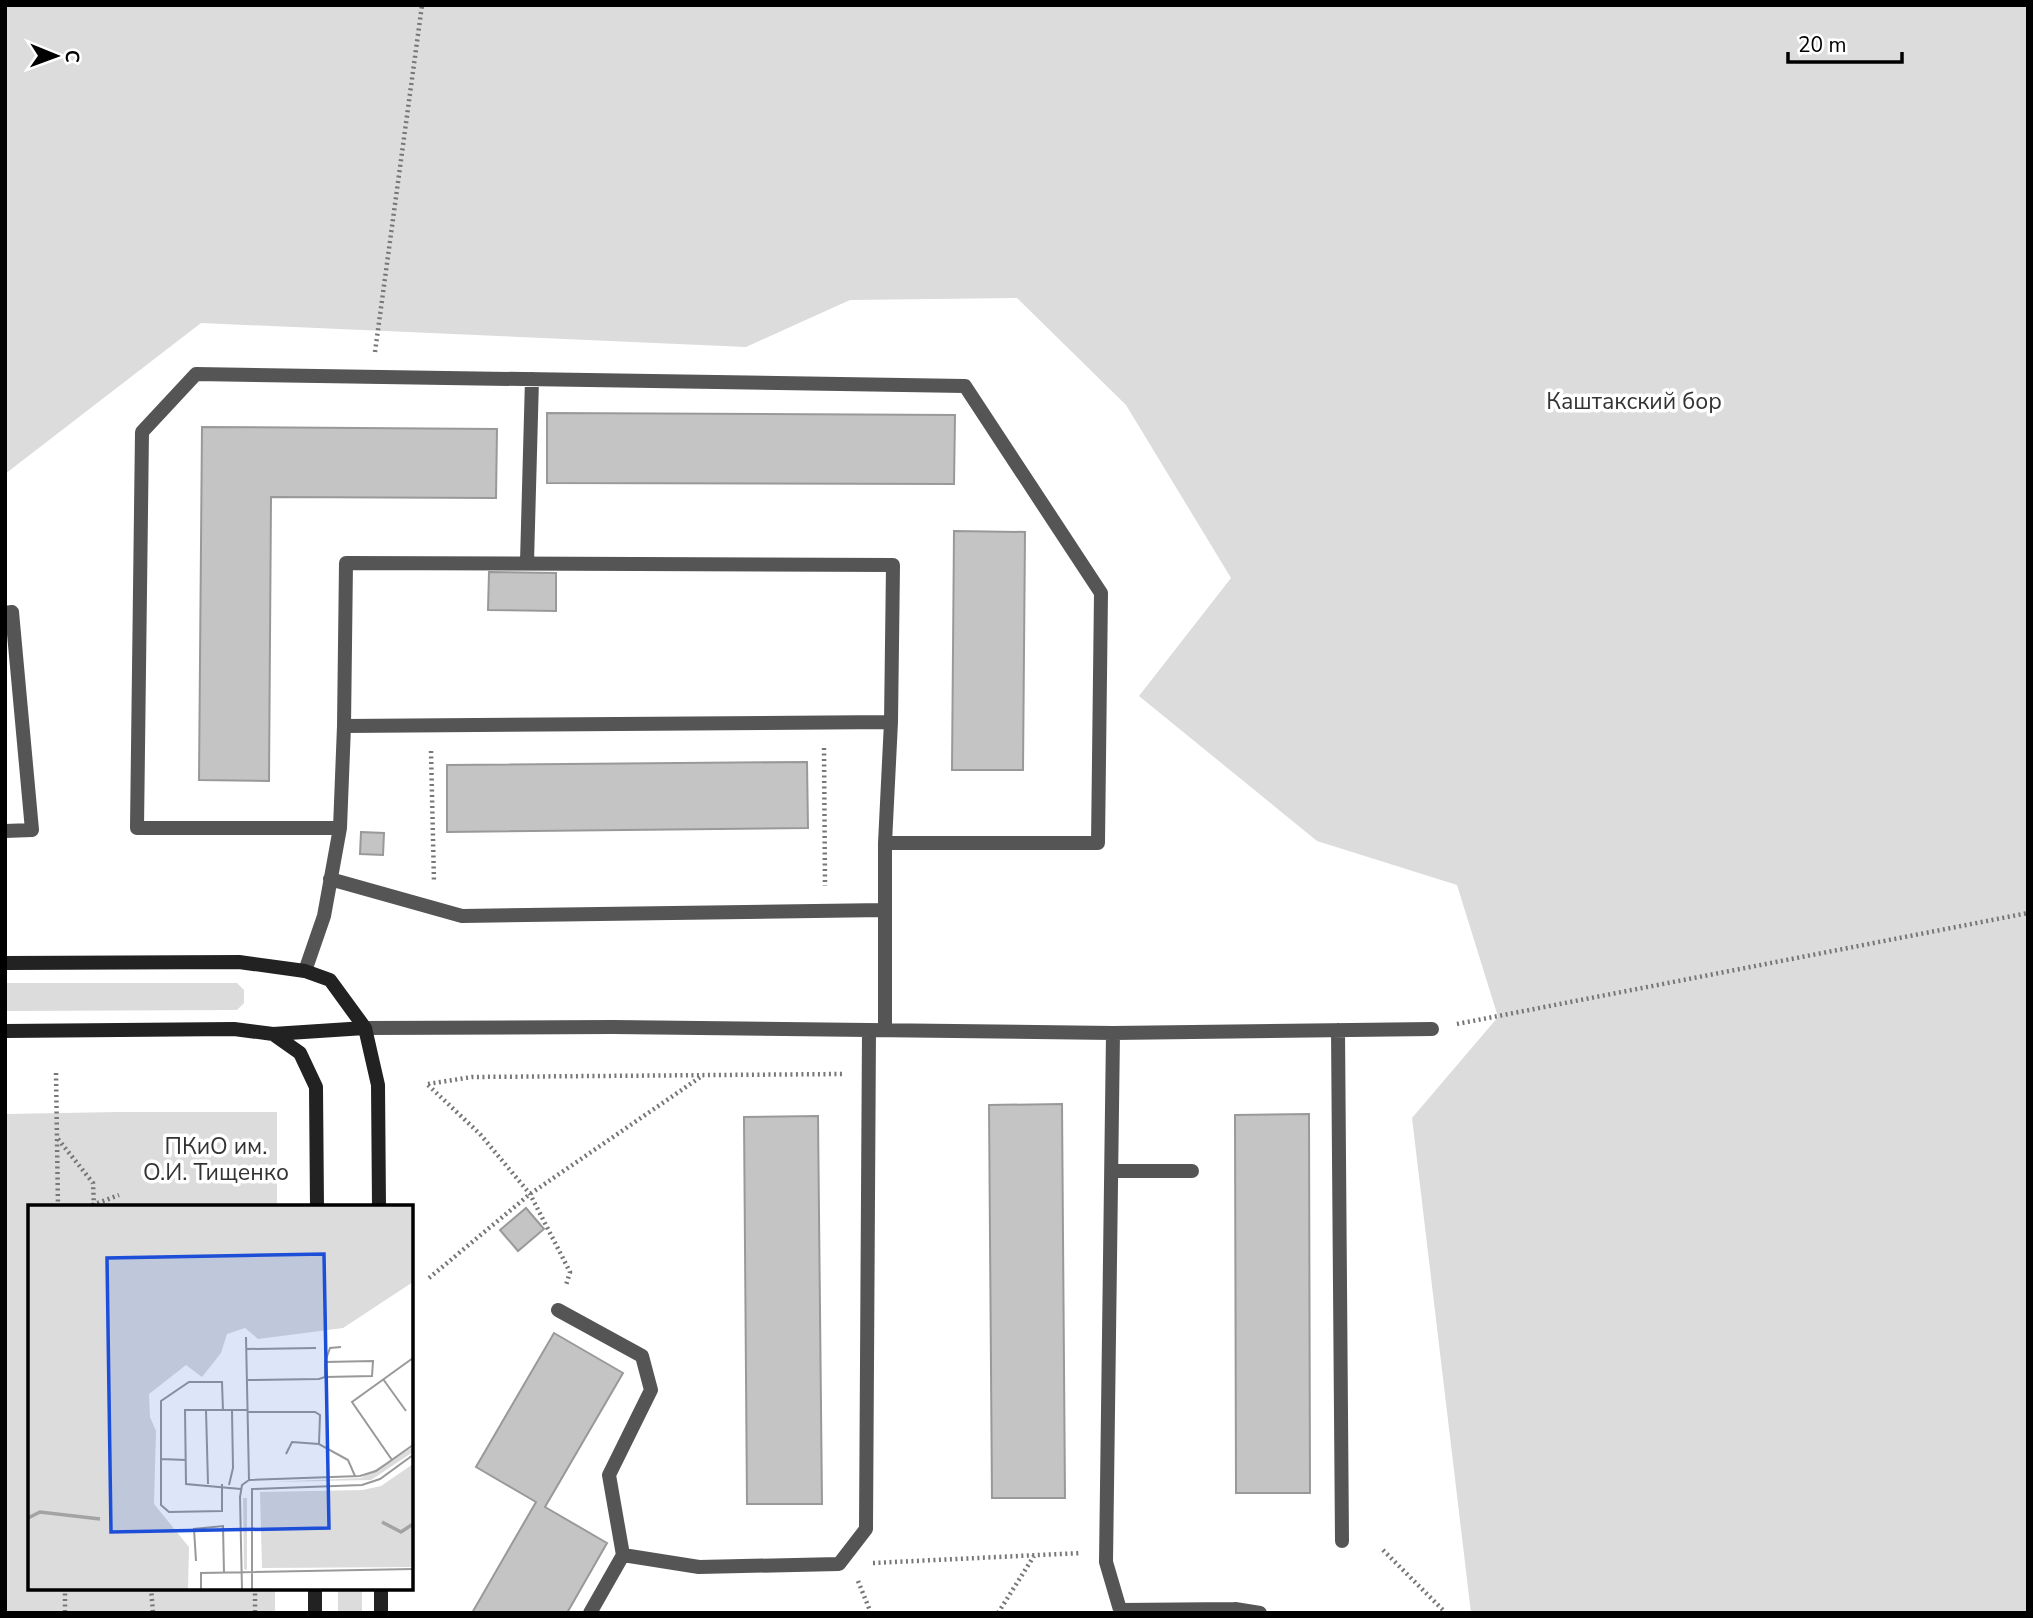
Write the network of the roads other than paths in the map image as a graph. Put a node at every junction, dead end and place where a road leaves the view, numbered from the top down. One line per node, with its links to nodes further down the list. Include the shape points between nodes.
1 (532, 379): 2 (lane); 6 (lane, via 196,374 142,432 137,828); 8 (lane, via 965,386 1101,593 1098,843)
2 (527, 562): 4 (lane, via 894,565); 5 (lane, via 346,563)
3 (5, 613): 7 (lane, via 12,612 32,830)
4 (891, 722): 5 (lane); 8 (lane)
5 (344, 726): 6 (lane)
6 (340, 828): 9 (lane)
7 (5, 831)
8 (886, 843): 10 (lane)
9 (330, 879): 10 (lane, via 462,916); 12 (lane, via 324,916)
10 (885, 909): 16 (lane)
11 (5, 963): 12 (main road, via 239,962)
12 (305, 971): 13 (main road, via 330,980)
13 (365, 1028): 15 (lane); 20 (main road); 24 (main road, via 378,1085)
14 (1432, 1029): 17 (lane)
15 (869, 1030): 16 (lane); 27 (lane, via 866,1529 845,1564 699,1567)
16 (885, 1030): 19 (lane)
17 (1338, 1030): 19 (lane); 26 (lane)
18 (5, 1031): 20 (main road, via 234,1029)
19 (1113, 1033): 21 (lane)
20 (273, 1034): 23 (main road, via 300,1053 316,1087)
21 (1112, 1171): 22 (lane); 30 (lane, via 1106,1562)
22 (1192, 1171)
23 (317, 1205)
24 (379, 1205)
25 (558, 1310): 27 (lane, via 642,1356 651,1390 609,1475)
26 (1342, 1541)
27 (623, 1555): 34 (lane)
28 (315, 1590): 32 (main road)
29 (381, 1590): 33 (main road)
30 (1121, 1611): 31 (lane)
31 (1235, 1611): 35 (lane)
32 (315, 1613)
33 (381, 1613)
34 (590, 1613)
35 (1260, 1613)

